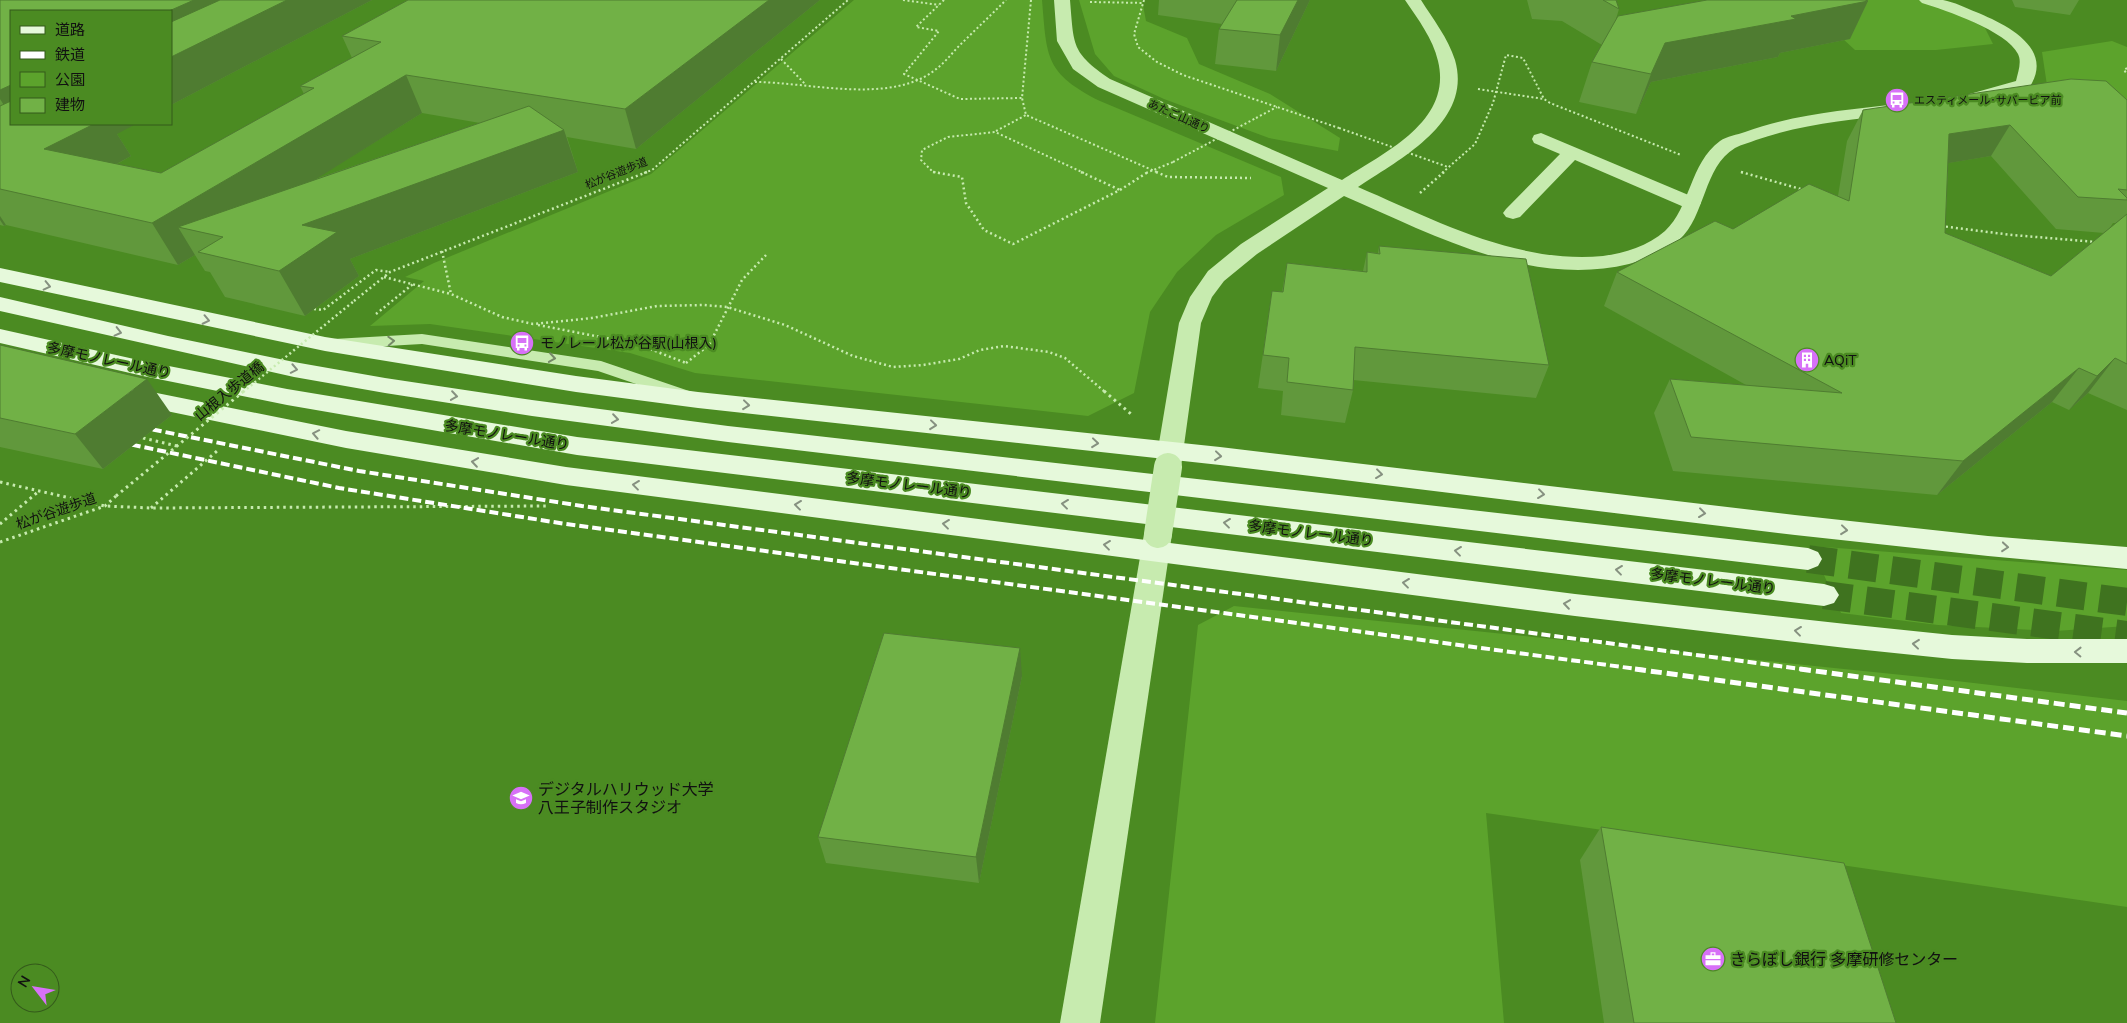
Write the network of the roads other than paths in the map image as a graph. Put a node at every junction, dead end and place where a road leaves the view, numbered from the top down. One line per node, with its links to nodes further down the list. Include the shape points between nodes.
1 (1413, 0): 8 (street, via 1445,55 1448,69 1446,100 1413,142)
2 (1927, 0): 4 (street, via 1984,21 2013,38 2027,54 2028,69 2023,84 1979,98)
3 (1062, 1): 8 (street, あたご山通り, via 1065,41 1079,64 1104,83)
4 (1951, 102)
5 (1913, 107): 9 (street, あたご山通り, via 1799,123 1756,133 1728,145 1701,177)
6 (1542, 139): 7 (street)
7 (1572, 152): 9 (street); 10 (street)
8 (1344, 188): 9 (street, あたご山通り, via 1478,245 1566,263 1622,260 1655,248 1676,232); 15 (street, via 1249,249 1216,276 1201,297 1190,323)
9 (1691, 203)
10 (1513, 214)
11 (0, 274): 15 (main road, one-way to 15, via 325,344 576,384)
12 (0, 304): 18 (main road, 多摩モノレール通り, one-way to 18, via 264,364 541,409 728,434)
13 (0, 336): 19 (main road, 多摩モノレール通り, one-way to 13, via 577,446 264,394)
14 (101, 389): 16 (main road, one-way to 14, via 585,478 436,457)
15 (1169, 459): 16 (street, bridge); 17 (main road, one-way to 17)
16 (1157, 542): 20 (main road, one-way to 16, via 1952,648 1612,609); 21 (street)
17 (2127, 558)
18 (1808, 559)
19 (1824, 595)
20 (2127, 651)
21 (1080, 1023)

